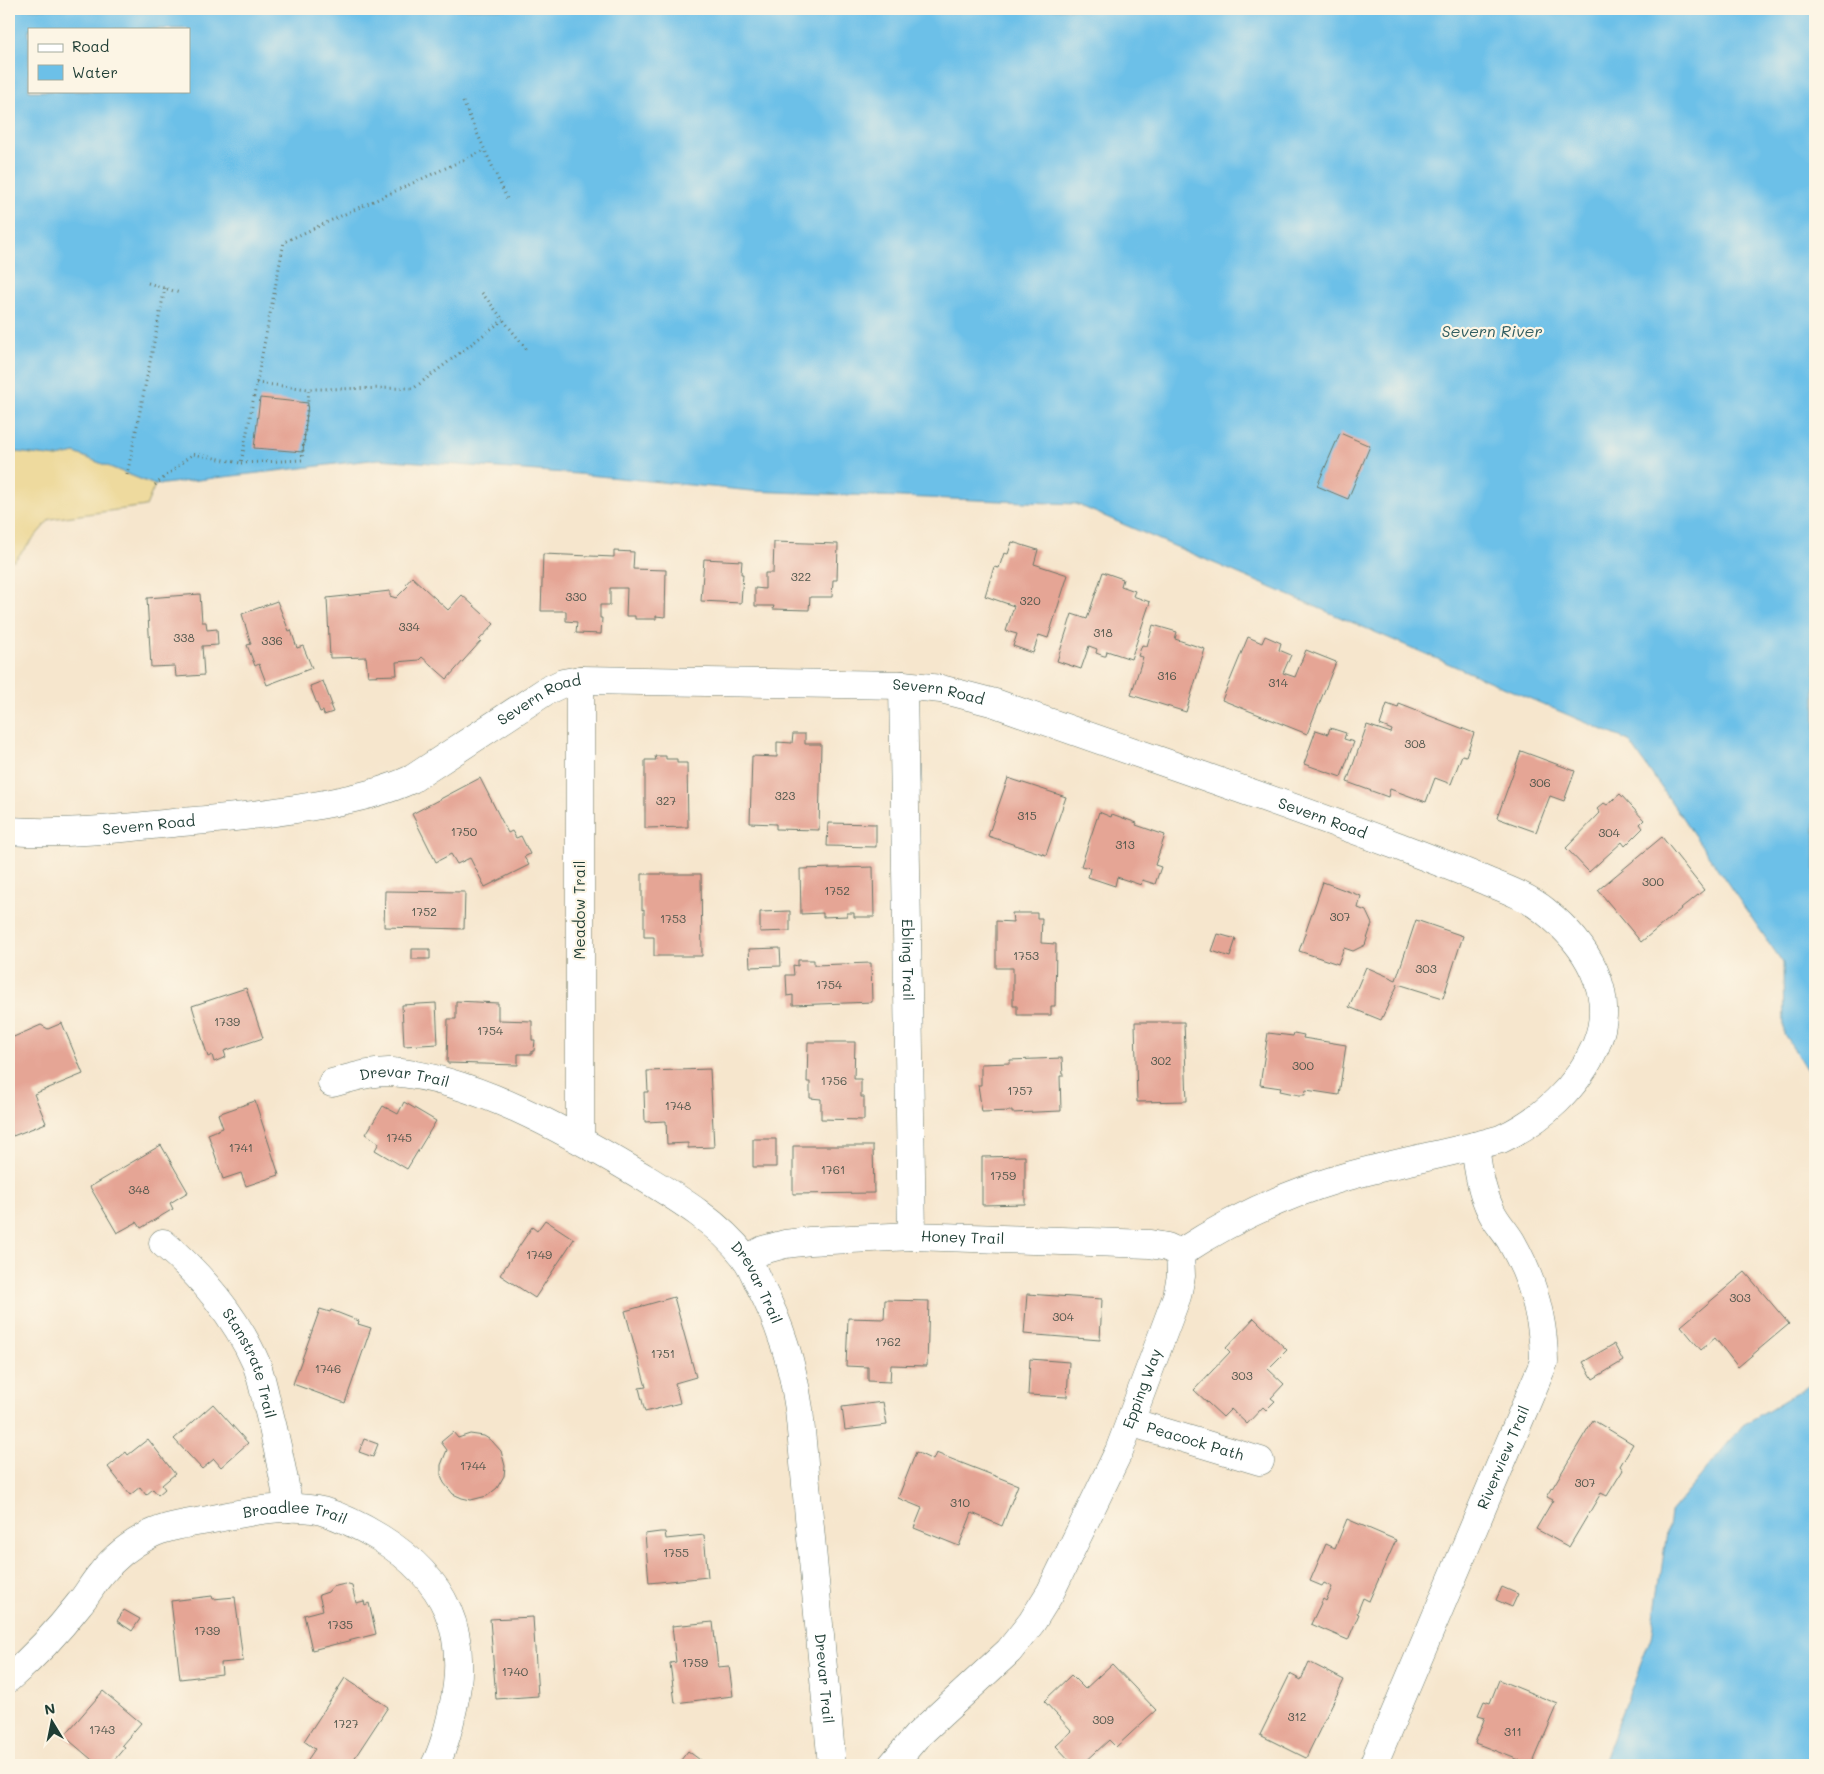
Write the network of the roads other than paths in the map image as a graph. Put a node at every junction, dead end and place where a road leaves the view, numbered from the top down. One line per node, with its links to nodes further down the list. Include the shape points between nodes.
1 (580, 680): 2 (street, Severn Road); 3 (street, Severn Road, via 546,691 412,779 390,790 285,811 222,818 66,833); 5 (street, Meadow Trail)
2 (903, 685): 6 (street, Severn Road, via 941,689 995,703 1443,863 1543,909 1582,949 1595,971 1602,996 1603,1018 1598,1039 1578,1076 1544,1113 1523,1129); 7 (street, Ebling Trail)
3 (9, 831)
4 (332, 1083): 5 (street, Drevar Trail, via 360,1075 390,1072 420,1076 506,1104)
5 (580, 1139): 10 (street, Drevar Trail, via 680,1200 729,1238)
6 (1475, 1146): 9 (street, via 1374,1169 1311,1188 1220,1228); 18 (street, Riverview Trail, via 1480,1180 1492,1213 1511,1240 1538,1308 1544,1338 1544,1362)
7 (912, 1236): 9 (street, Honey Trail, via 1150,1244); 10 (street, Honey Trail, via 785,1244)
8 (163, 1243): 13 (street, Stanstrate Trail, via 207,1285 245,1340 266,1396)
9 (1180, 1253): 11 (street, Epping Way, via 1181,1276 1177,1296)
10 (746, 1259): 16 (street, Drevar Trail, via 782,1332 795,1380)
11 (1130, 1422): 12 (street, Peacock Path); 17 (street, Epping Way, via 1078,1536 1032,1622 1009,1651 916,1738)
12 (1260, 1461)
13 (289, 1508): 14 (street, Broadlee Trail, via 177,1526 152,1534 130,1547 102,1572 80,1604 30,1660); 15 (street, Broadlee Trail, via 321,1511 366,1530 400,1552 439,1592 456,1637 459,1660 458,1687)
14 (9, 1678)
15 (435, 1765)
16 (832, 1765)
17 (892, 1765)
18 (1373, 1765)

